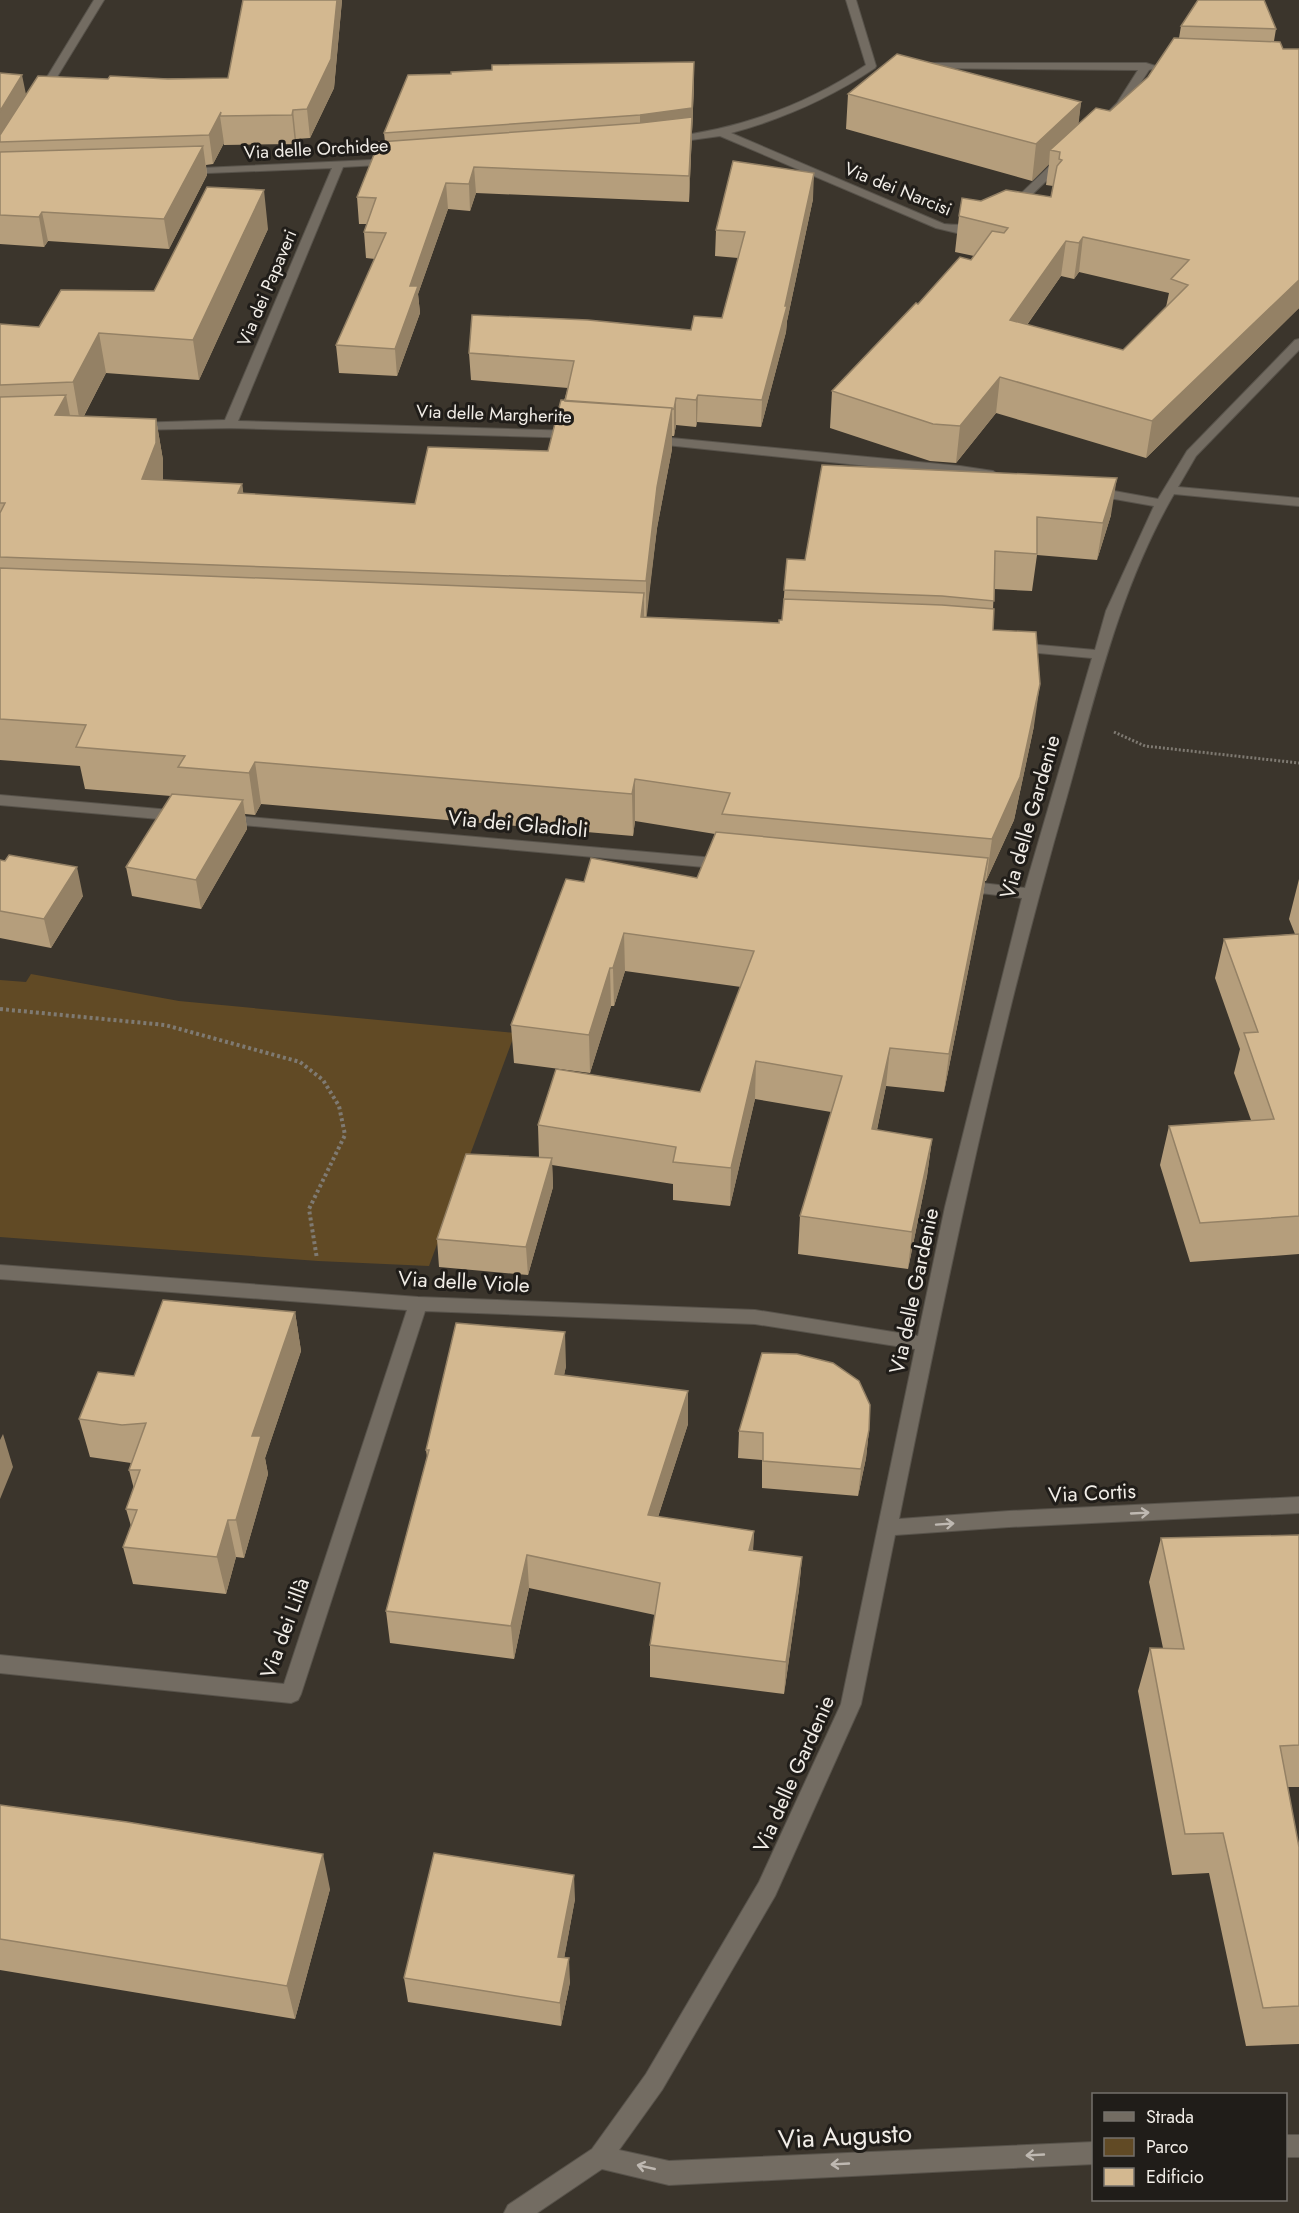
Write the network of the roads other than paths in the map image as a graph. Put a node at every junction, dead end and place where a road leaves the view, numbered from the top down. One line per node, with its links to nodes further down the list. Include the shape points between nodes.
1 (99, 0): 8 (street)
2 (851, 0): 3 (street)
3 (872, 66): 4 (street); 10 (street, via 854,79 773,117)
4 (883, 66)
5 (907, 66): 6 (street)
6 (1146, 66): 7 (street); 9 (street, via 1120,105)
7 (1169, 67)
8 (37, 102)
9 (1104, 121)
10 (722, 133): 11 (street); 12 (street, Via dei Narcisi, via 940,226 977,231 1000,219)
11 (652, 142)
12 (1071, 152)
13 (408, 161): 14 (street, Via delle Orchidee)
14 (338, 166): 15 (street, Via delle Orchidee); 17 (street, Via dei Papaveri)
15 (175, 171)
16 (1299, 344): 23 (street, Via delle Gardenie, via 1191,454)
17 (230, 424): 18 (street, Via delle Margherite); 19 (street, Via delle Margherite)
18 (127, 427)
19 (593, 435)
20 (640, 439): 21 (street)
21 (1005, 477)
22 (1083, 490): 23 (street)
23 (1166, 497): 24 (street); 26 (street, Via delle Gardenie, via 1113,611)
24 (1299, 502)
25 (1007, 646): 26 (street)
26 (1100, 655): 30 (street, Via delle Gardenie)
27 (0, 800): 28 (street, Via dei Gladioli)
28 (746, 865)
29 (945, 884): 30 (street)
30 (1031, 894): 33 (street, Via delle Gardenie, via 954,1207)
31 (0, 1272): 32 (street, Via delle Viole)
32 (418, 1304): 33 (street, Via delle Viole, via 755,1317); 36 (street, Via dei Lillà, via 291,1694)
33 (926, 1344): 35 (street, Via delle Gardenie)
34 (1299, 1505): 35 (street, Via Cortis, one-way to 34)
35 (886, 1528): 38 (street, Via delle Gardenie, via 851,1704 768,1889 654,2082)
36 (0, 1664)
37 (1092, 2153): 38 (street, Via Augusto, one-way to 38, via 669,2173)
38 (600, 2157): 39 (street, Via delle Gardenie)
39 (516, 2213)

